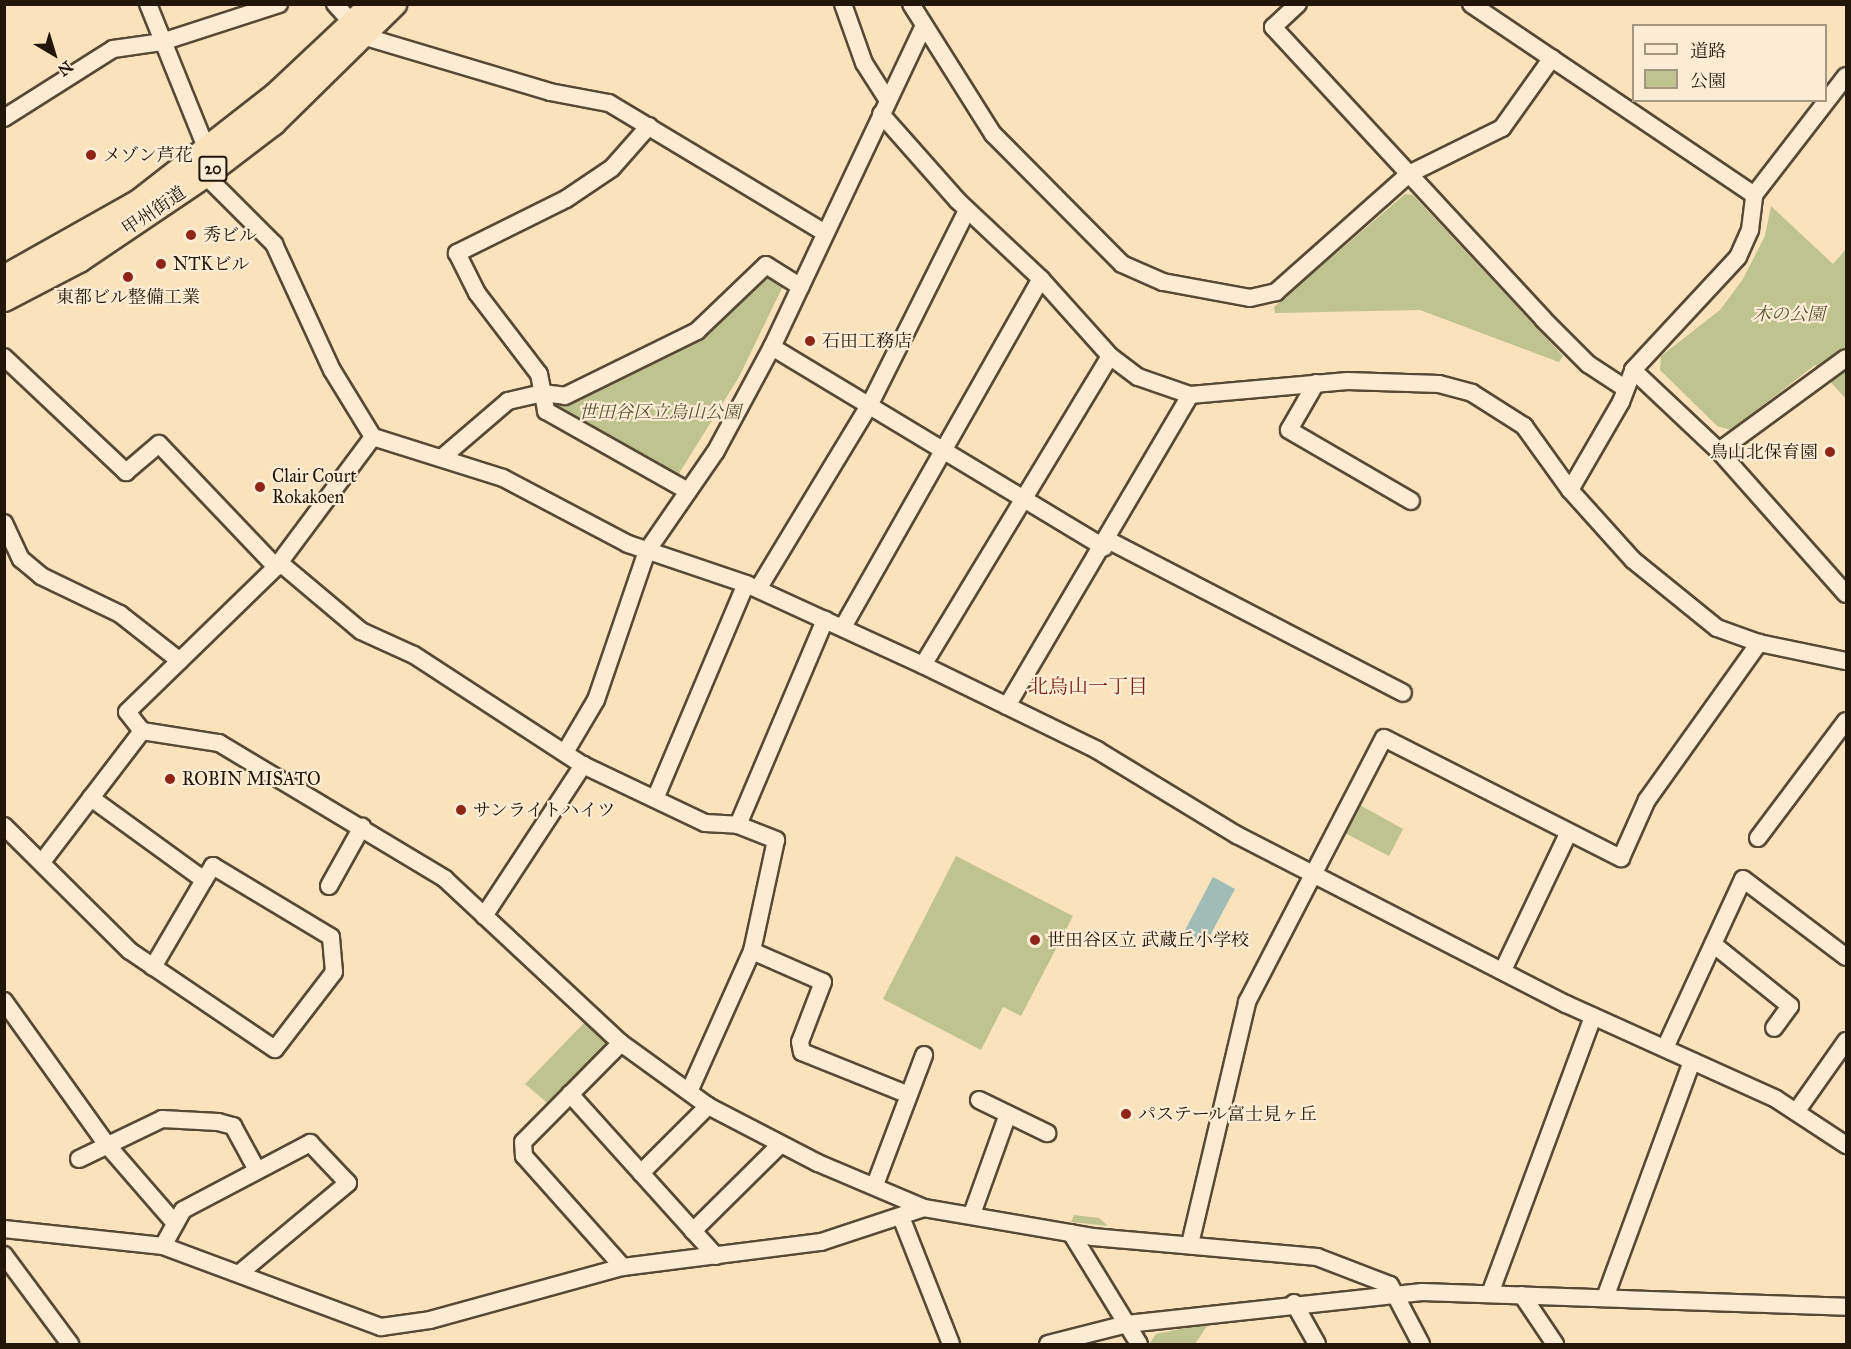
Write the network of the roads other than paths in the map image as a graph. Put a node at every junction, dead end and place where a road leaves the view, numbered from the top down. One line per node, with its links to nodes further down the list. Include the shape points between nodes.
1 (148, 4): 12 (street)
2 (279, 4): 12 (street)
3 (334, 4): 11 (street)
4 (373, 4): 11 (highway, 甲州街道 / 20)
5 (394, 4): 11 (highway, 甲州街道 / 20)
6 (843, 4): 17 (street)
7 (911, 4): 10 (street)
8 (1298, 4): 21 (street, via 1274,27)
9 (1471, 4): 13 (street)
10 (923, 28): 17 (street); 21 (street, via 993,134 1122,264 1163,282 1250,297 1276,292)
11 (360, 31): 19 (street, via 550,92 609,103); 20 (highway, 甲州街道 / 20); 22 (highway, 甲州街道 / 20, via 273,123)
12 (162, 42): 18 (street, via 113,49); 20 (street)
13 (1552, 58): 21 (street, via 1502,128); 23 (street)
14 (1846, 76): 15 (street)
15 (1827, 101)
16 (1826, 102): 23 (street)
17 (884, 107): 24 (street); 25 (street)
18 (4, 118)
19 (649, 126): 25 (street); 37 (street, via 612,168 566,198 457,253 477,293 540,374)
20 (207, 150): 26 (highway, 甲州街道 / 20, via 140,202)
21 (1409, 174): 36 (street, via 1588,364)
22 (205, 175): 29 (highway, 甲州街道 / 20, via 80,260); 40 (street, via 274,244 332,370)
23 (1754, 195): 34 (street, via 1750,230 1738,257)
24 (967, 210): 27 (street); 39 (street)
25 (825, 233): 28 (street)
26 (4, 278)
27 (1041, 279): 31 (street); 41 (street)
28 (801, 287): 30 (street); 37 (street, via 766,265 698,331 565,396)
29 (4, 299)
30 (772, 347): 39 (street); 45 (street)
31 (1110, 356): 38 (street, via 1159,389); 46 (street)
32 (4, 357): 51 (street, via 126,472 159,444)
33 (1846, 358): 42 (street)
34 (1633, 370): 36 (street); 42 (street)
35 (1316, 383): 38 (street); 44 (street, via 1439,384 1472,393 1524,426); 47 (street, via 1289,430)
36 (1623, 387): 44 (street, via 1621,402)
37 (542, 393): 43 (street, via 508,401); 45 (street, via 546,411)
38 (1190, 395): 49 (street)
39 (870, 404): 41 (street); 52 (street)
40 (373, 437): 43 (street); 51 (street)
41 (947, 451): 46 (street); 55 (street)
42 (1719, 451): 53 (street)
43 (445, 455): 50 (street, via 503,478)
44 (1570, 490): 56 (street, via 1660,586 1717,627)
45 (688, 491): 50 (street)
46 (1025, 498): 49 (street); 59 (street)
47 (1411, 501)
48 (4, 523): 57 (street, via 21,559 41,576 120,614)
49 (1106, 543): 60 (street); 61 (street)
50 (647, 551): 52 (street); 64 (street, via 596,700)
51 (278, 565): 57 (street); 64 (street, via 361,631 414,655 521,726)
52 (752, 586): 54 (street); 67 (street)
53 (1846, 594)
54 (825, 620): 55 (street); 68 (street)
55 (843, 627): 59 (street)
56 (1759, 643): 58 (street); 71 (street, via 1647,800 1621,858)
57 (180, 661): 63 (street, via 127,712)
58 (1846, 661)
59 (923, 665): 61 (street)
60 (1403, 693)
61 (1007, 706): 74 (street, via 1097,750)
62 (1846, 721): 72 (street)
63 (142, 731): 66 (street); 70 (street, via 219,743)
64 (567, 749): 65 (street)
65 (583, 765): 67 (street); 77 (street)
66 (91, 798): 73 (street); 75 (street)
67 (655, 799): 68 (street, via 705,823)
68 (738, 825): 79 (street, via 776,840)
69 (4, 826): 73 (street)
70 (362, 826): 76 (street); 77 (street, via 445,879)
71 (1568, 834): 74 (street, via 1384,738); 82 (street)
72 (1758, 838)
73 (42, 862): 81 (street, via 130,951)
74 (1310, 873): 82 (street); 113 (street, via 1247,1002)
75 (204, 880): 81 (street); 81 (street, via 213,866 332,937 334,972 276,1049)
76 (329, 886)
77 (484, 916): 87 (street)
78 (1713, 944): 80 (street, via 1743,879); 85 (street, via 1790,1006); 88 (street)
79 (752, 951): 91 (street); 93 (street, via 823,982 800,1042 802,1052)
80 (1846, 957)
81 (153, 967)
82 (1503, 970): 84 (street)
83 (4, 1000): 101 (street)
84 (1593, 1016): 88 (street); 119 (street)
85 (1774, 1028)
86 (1846, 1041): 96 (street)
87 (621, 1043): 91 (street); 92 (street)
88 (1665, 1048): 90 (street)
89 (924, 1055): 93 (street)
90 (1692, 1061): 96 (street); 122 (street)
91 (689, 1092): 95 (street)
92 (570, 1094): 104 (street); 117 (street, via 523,1142 524,1156)
93 (909, 1095): 105 (street)
94 (979, 1100): 97 (street)
95 (708, 1106): 99 (street); 104 (street)
96 (1796, 1112): 100 (street)
97 (1008, 1114): 98 (street); 107 (street)
98 (1047, 1133)
99 (780, 1145): 105 (street); 111 (street)
100 (1846, 1145)
101 (108, 1146): 102 (street); 103 (street, via 162,1119 218,1122 233,1126); 109 (street)
102 (78, 1159)
103 (257, 1170): 109 (street); 118 (street, via 310,1143 348,1183)
104 (641, 1173): 111 (street)
105 (875, 1185): 106 (street)
106 (924, 1208): 107 (street); 108 (street)
107 (972, 1214): 112 (street)
108 (901, 1217): 116 (street, via 820,1242); 127 (street)
109 (173, 1221): 114 (street)
110 (4, 1229): 114 (street)
111 (693, 1230): 116 (street)
112 (1071, 1233): 113 (street); 125 (street)
113 (1190, 1244): 120 (street, via 1317,1257 1390,1284)
114 (163, 1246): 118 (street)
115 (4, 1255): 126 (street)
116 (716, 1256): 117 (street)
117 (623, 1267): 118 (street, via 430,1320 381,1327)
118 (241, 1272)
119 (1491, 1291): 120 (street); 121 (street)
120 (1397, 1293): 123 (street); 131 (street)
121 (1522, 1295): 122 (street); 132 (street)
122 (1606, 1295): 124 (street)
123 (1294, 1303): 125 (street); 130 (street)
124 (1846, 1307)
125 (1126, 1324): 128 (street); 129 (street)
126 (70, 1344)
127 (951, 1344)
128 (1048, 1344)
129 (1139, 1344)
130 (1317, 1344)
131 (1421, 1344)
132 (1555, 1344)

